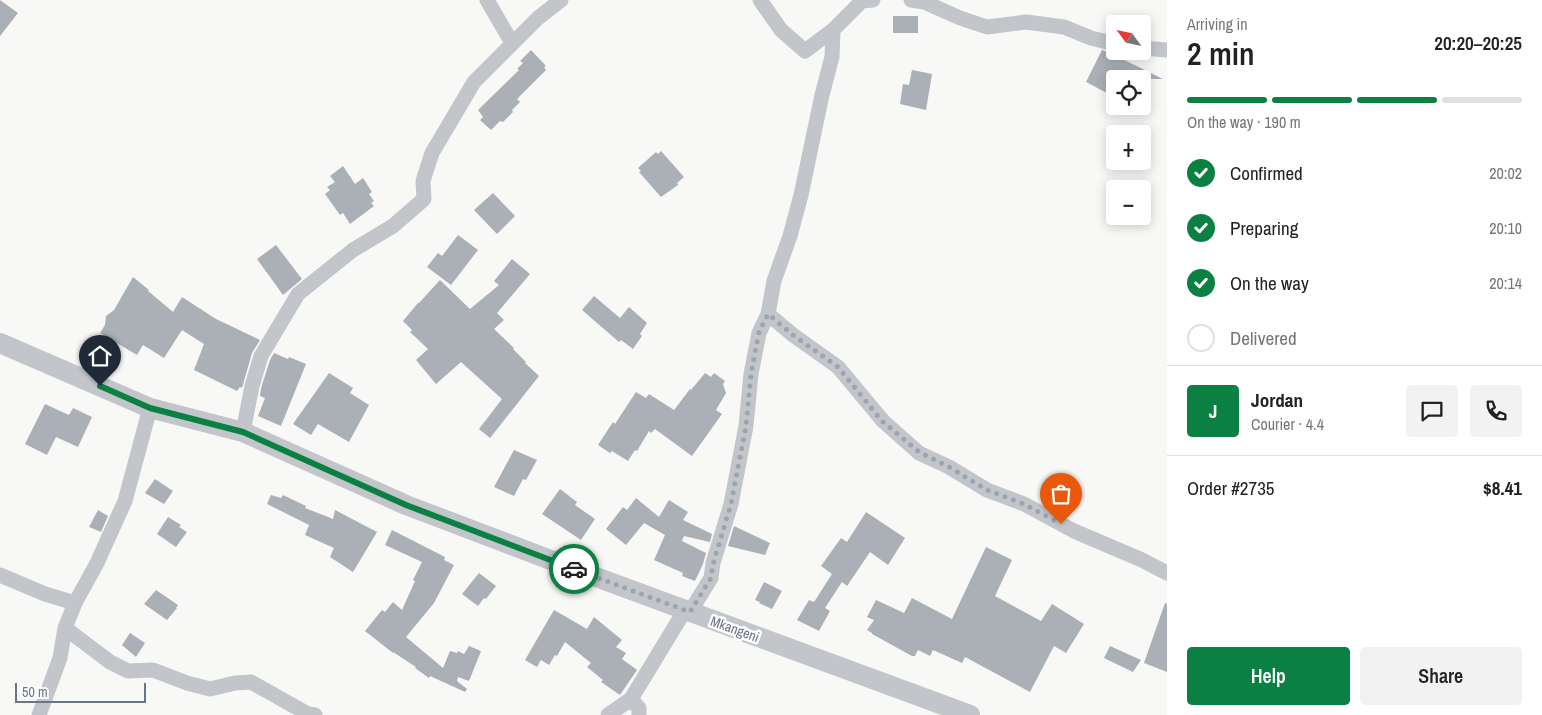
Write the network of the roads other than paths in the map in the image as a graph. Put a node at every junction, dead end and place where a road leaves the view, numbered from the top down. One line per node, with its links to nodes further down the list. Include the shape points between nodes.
1 (487, 0): 8 (street)
2 (561, 0): 8 (street)
3 (760, 0): 6 (street, via 781,30 805,51)
4 (873, 0): 6 (street, via 862,1)
5 (911, 0): 7 (street, via 987,27 1036,23 1064,27)
6 (833, 30): 11 (street, via 832,57 802,195 774,281)
7 (1106, 42)
8 (512, 43): 14 (street, via 474,82 432,153 423,180 424,199 393,226 353,250 298,294 261,356)
9 (1151, 49): 10 (street)
10 (1167, 50)
11 (768, 314): 15 (street, via 838,367 882,421 919,452 987,490 1024,504 1074,531); 18 (street, via 759,332 731,504 711,578)
12 (0, 343): 13 (street, Mkangeni)
13 (150, 408): 14 (street, Mkangeni); 17 (street, via 125,501 98,563)
14 (243, 432): 18 (street, Mkangeni, via 406,505)
15 (1167, 573)
16 (0, 575): 17 (street)
17 (75, 604): 19 (street)
18 (687, 611): 20 (street); 25 (street, Mkangeni)
19 (65, 628): 21 (street, via 60,658); 22 (street, via 110,662 128,671 153,670 210,689 251,682)
20 (631, 698): 23 (street); 24 (street, via 639,708)
21 (39, 715)
22 (315, 715)
23 (608, 715)
24 (639, 715)
25 (970, 715)

